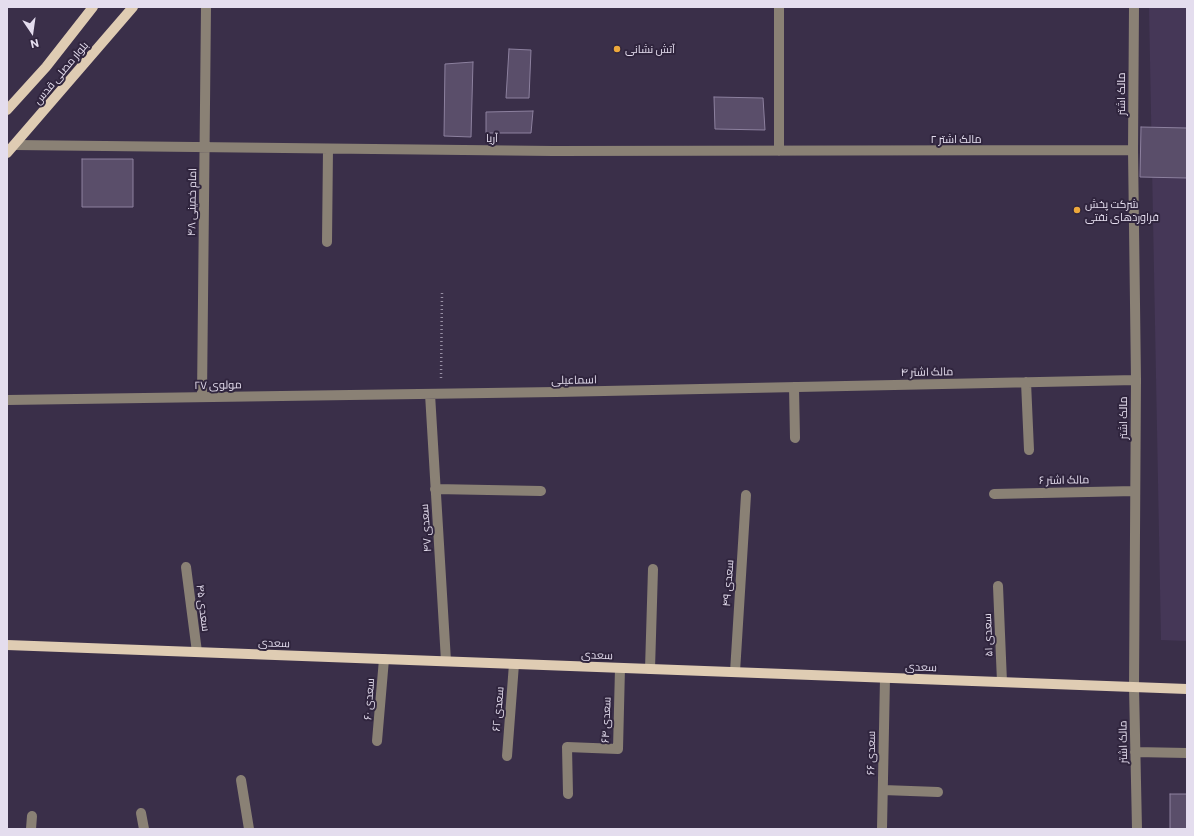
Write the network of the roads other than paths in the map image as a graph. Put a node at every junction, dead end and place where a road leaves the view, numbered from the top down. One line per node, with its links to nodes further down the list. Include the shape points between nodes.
1 (92, 7): 6 (main road, بلوار مصلی قدس, via 46,67)
2 (133, 7): 7 (main road, بلوار مصلی قدس)
3 (206, 7): 8 (street, امام خمینی ۴۸)
4 (778, 7): 11 (street)
5 (1134, 7): 10 (street, مالک اشتر)
6 (7, 110)
7 (15, 145): 8 (street, آریا); 12 (main road, بلوار مصلی قدس)
8 (204, 148): 9 (street, آریا); 19 (street, امام خمینی ۴۸)
9 (328, 149): 11 (street, آریا); 13 (street)
10 (1133, 150): 11 (street, مالک اشتر ۲); 14 (street, مالک اشتر)
11 (779, 151)
12 (7, 153)
13 (328, 242)
14 (1136, 380): 15 (street, مالک اشتر ۴); 25 (street, مالک اشتر)
15 (1026, 382): 16 (street, مالک اشتر ۴); 22 (street)
16 (794, 387): 17 (street, مالک اشتر ۴); 21 (street)
17 (720, 388): 18 (street, اسماعیلی)
18 (430, 394): 19 (street, مولوی ۲۷); 23 (street, سعدی ۴۷)
19 (202, 397): 20 (street, مولوی ۲۷)
20 (7, 400)
21 (795, 438)
22 (1029, 450)
23 (435, 489): 24 (street); 34 (street, سعدی ۴۷)
24 (541, 491)
25 (1135, 491): 26 (street, مالک اشتر ۶); 41 (street, مالک اشتر)
26 (994, 494)
27 (746, 495): 38 (street, سعدی ۴۹)
28 (186, 567): 32 (street, سعدی ۴۵)
29 (654, 569): 37 (street)
30 (998, 586): 40 (street, سعدی ۵۱)
31 (7, 645): 32 (main road, سعدی)
32 (197, 652): 33 (main road, سعدی)
33 (384, 659): 34 (main road, سعدی); 43 (street, سعدی ۶۰)
34 (446, 661): 35 (main road, سعدی)
35 (514, 664): 36 (main road, سعدی); 46 (street, سعدی ۶۲)
36 (620, 668): 37 (main road, سعدی); 50 (street, سعدی ۶۴, via 618,749 568,747)
37 (650, 669): 38 (main road, سعدی)
38 (735, 672): 39 (main road, سعدی)
39 (885, 678): 40 (main road, سعدی); 48 (street, سعدی ۶۶)
40 (1002, 682): 41 (main road, سعدی)
41 (1134, 687): 42 (main road, سعدی); 44 (street, مالک اشتر)
42 (1187, 689)
43 (378, 741)
44 (1135, 752): 45 (street); 57 (street, مالک اشتر)
45 (1187, 753)
46 (507, 756)
47 (241, 780): 55 (street)
48 (883, 790): 49 (street); 56 (street, سعدی ۶۶)
49 (938, 792)
50 (568, 794)
51 (141, 813): 54 (street)
52 (32, 816): 53 (street)
53 (32, 829)
54 (144, 829)
55 (250, 829)
56 (882, 829)
57 (1137, 829)

